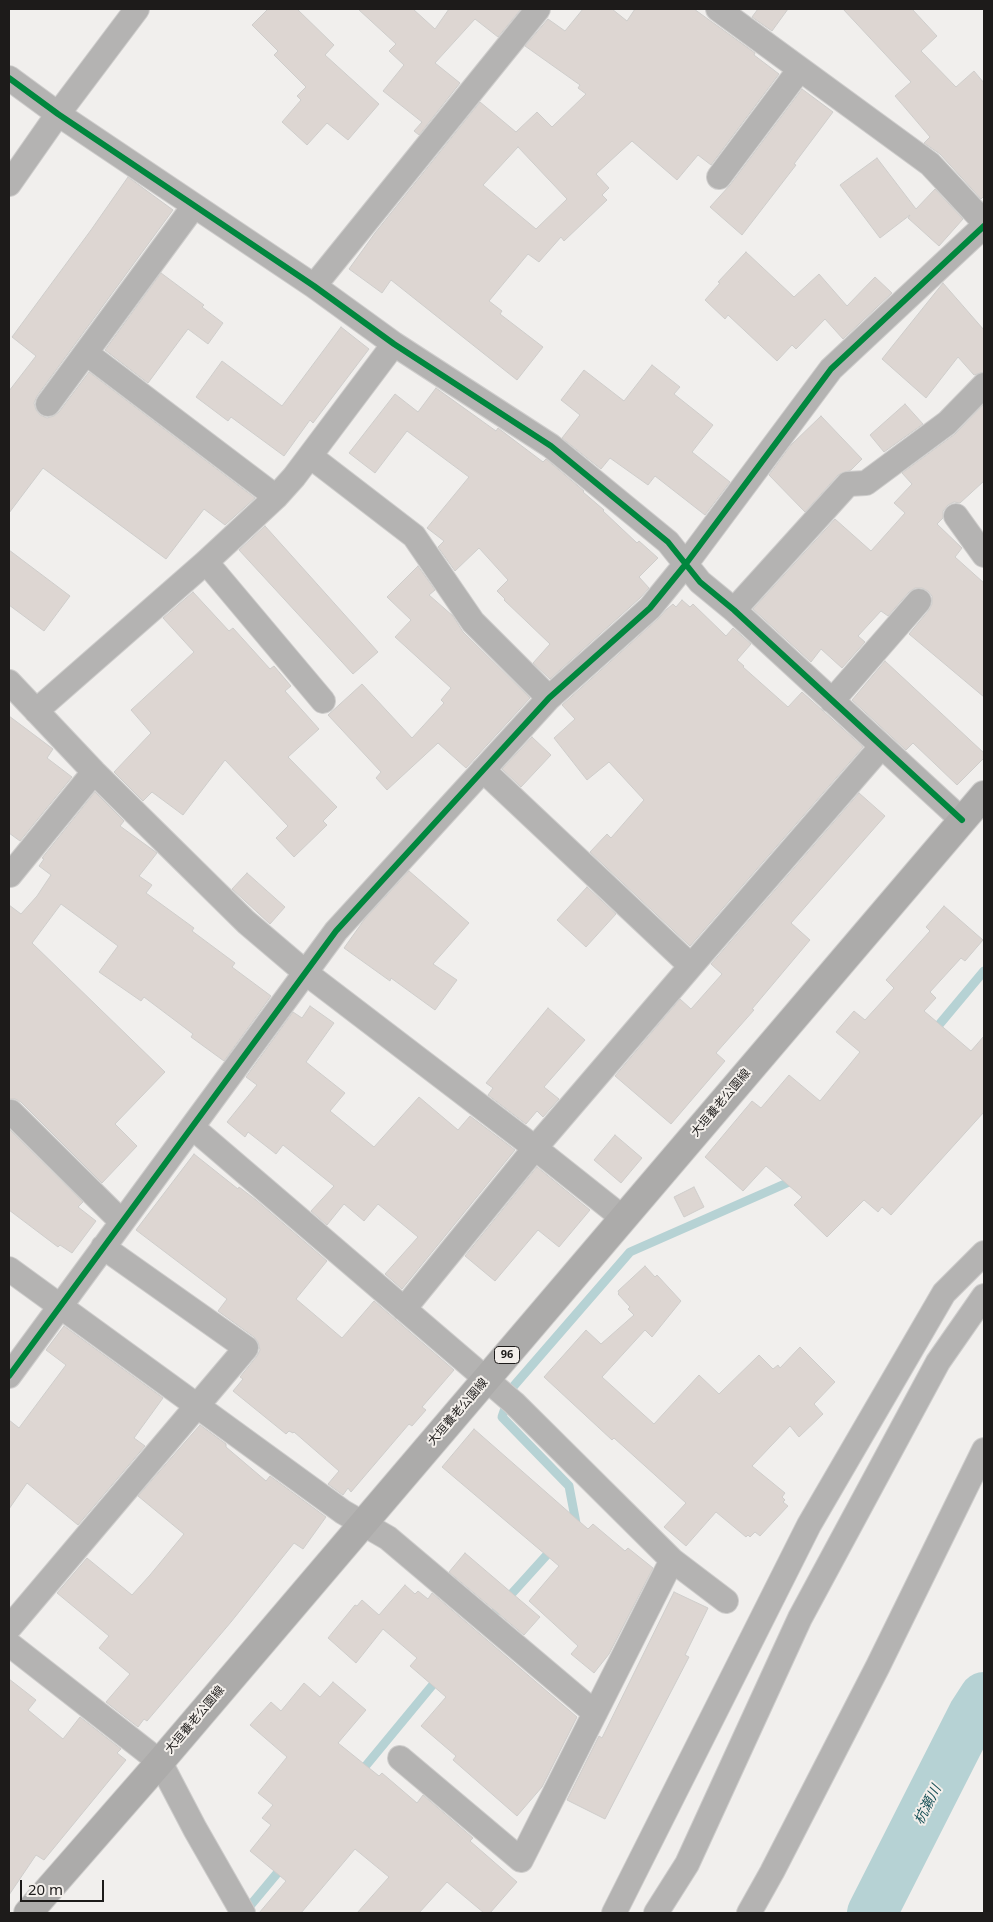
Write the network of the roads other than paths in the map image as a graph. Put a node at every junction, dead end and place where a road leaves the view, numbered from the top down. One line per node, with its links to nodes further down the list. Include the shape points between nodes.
1 (137, 9): 6 (street)
2 (538, 9): 12 (street)
3 (718, 9): 4 (street)
4 (800, 69): 7 (street); 10 (street, via 930,164)
5 (9, 78): 6 (street)
6 (58, 114): 8 (street); 9 (street)
7 (719, 177)
8 (9, 184)
9 (194, 206): 12 (street); 14 (street)
10 (984, 222)
11 (984, 226): 22 (street, via 831,369)
12 (314, 286): 13 (street)
13 (394, 344): 17 (street); 22 (street, via 551,446 668,542)
14 (86, 353): 16 (street); 18 (street)
15 (984, 385): 24 (street, via 947,423 866,483 848,484)
16 (48, 404)
17 (310, 456): 18 (street); 26 (street, via 414,536 473,622)
18 (276, 497): 21 (street)
19 (956, 516): 20 (street)
20 (984, 555)
21 (206, 562): 27 (street); 29 (street)
22 (685, 565): 24 (street); 26 (street, via 650,608)
23 (919, 601): 28 (street)
24 (734, 610): 28 (street)
25 (9, 682): 29 (street)
26 (549, 698): 31 (street)
27 (323, 701)
28 (832, 701): 30 (street)
29 (36, 711): 32 (street)
30 (881, 747): 34 (street); 36 (street)
31 (483, 770): 36 (street); 37 (street, via 336,931)
32 (94, 772): 35 (street); 37 (street, via 246,922)
33 (984, 795): 34 (main road, 大垣養老公園線 / 96)
34 (962, 820): 41 (main road, 大垣養老公園線 / 96)
35 (9, 874)
36 (691, 966): 40 (street)
37 (306, 973): 39 (street); 40 (street)
38 (11, 1112): 42 (street)
39 (192, 1127): 42 (street); 48 (street)
40 (535, 1148): 41 (street); 48 (street)
41 (623, 1218): 50 (main road, 大垣養老公園線 / 96)
42 (122, 1222): 43 (street)
43 (103, 1247): 47 (street); 51 (street, via 246,1348)
44 (984, 1253): 63 (street, via 944,1293 809,1525)
45 (9, 1269): 47 (street)
46 (984, 1296): 64 (street, via 938,1362 805,1610 687,1864)
47 (60, 1306): 49 (street); 51 (street)
48 (404, 1309): 50 (street)
49 (9, 1376)
50 (486, 1380): 53 (main road, 大垣養老公園線 / 96); 54 (street, via 514,1403)
51 (196, 1406): 53 (street); 56 (street)
52 (984, 1450): 65 (street, via 864,1692)
53 (363, 1523): 58 (street, via 388,1538); 60 (main road, 大垣養老公園線 / 96)
54 (672, 1560): 55 (street); 58 (street)
55 (726, 1601)
56 (9, 1628)
57 (9, 1644): 60 (street)
58 (595, 1713): 59 (street, via 522,1860)
59 (400, 1758)
60 (160, 1762): 61 (main road, 大垣養老公園線 / 96); 62 (street)
61 (28, 1913)
62 (243, 1913)
63 (614, 1913)
64 (656, 1913)
65 (749, 1913)

